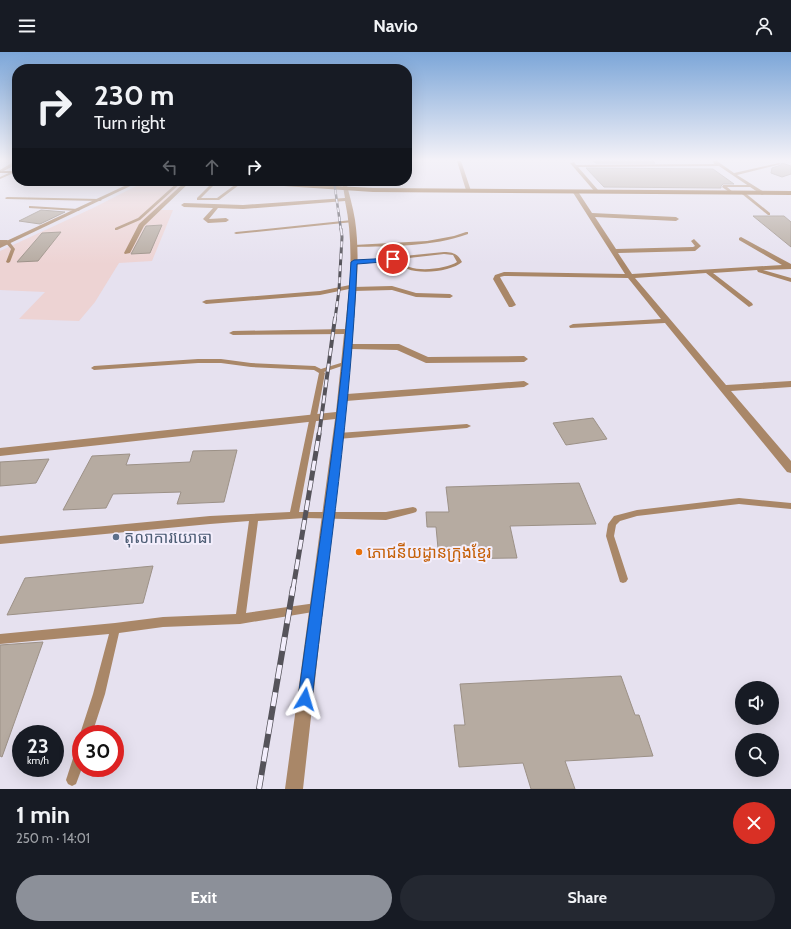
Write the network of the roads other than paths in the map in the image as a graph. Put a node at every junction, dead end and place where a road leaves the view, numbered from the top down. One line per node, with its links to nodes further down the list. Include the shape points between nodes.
1 (109, 195): 11 (street)
2 (165, 195): 21 (lane, via 139,219)
3 (173, 195): 30 (street, via 141,225)
4 (202, 195): 5 (lane, via 198,199 218,199)
5 (223, 195)
6 (324, 195): 14 (street, via 290,204)
7 (346, 195): 20 (street)
8 (577, 195): 16 (street)
9 (746, 195): 17 (lane)
10 (7, 198): 11 (lane)
11 (100, 200): 15 (street)
12 (184, 205): 14 (street)
13 (30, 207): 15 (lane)
14 (216, 207): 19 (street, via 206,219)
15 (78, 210): 26 (street)
16 (590, 214): 18 (street); 29 (street)
17 (769, 214)
18 (676, 219)
19 (226, 220)
20 (352, 221): 22 (lane); 28 (street)
21 (116, 229)
22 (236, 233)
23 (466, 233): 28 (lane, via 436,240)
24 (741, 239): 34 (street)
25 (694, 241): 29 (street, via 697,249)
26 (4, 242): 27 (street); 32 (lane, via 13,249)
27 (0, 246)
28 (354, 246): 33 (street)
29 (615, 251): 37 (street)
30 (127, 253)
31 (398, 259): 31 (lane, via 453,253 460,262 456,266 435,270 404,267); 33 (lane)
32 (8, 262)
33 (354, 262): 39 (street)
34 (791, 267): 35 (street)
35 (753, 268): 36 (street); 38 (street)
36 (708, 272): 37 (street); 43 (street)
37 (631, 276): 42 (street, via 497,276); 44 (street)
38 (791, 280)
39 (353, 288): 40 (lane, via 392,288 416,295); 41 (street); 46 (street)
40 (450, 296)
41 (206, 302)
42 (512, 305)
43 (749, 305)
44 (667, 321): 45 (street); 55 (street)
45 (573, 326)
46 (349, 331): 47 (street); 48 (street)
47 (233, 333)
48 (348, 346): 49 (street, via 399,347 426,360); 50 (street)
49 (524, 359)
50 (346, 362): 52 (lane); 56 (street)
51 (94, 368): 52 (lane, via 221,361 315,368)
52 (320, 371): 58 (lane, via 322,373)
53 (524, 384): 56 (street)
54 (791, 384): 55 (street)
55 (724, 388): 62 (street)
56 (342, 398): 57 (street)
57 (341, 415): 58 (street); 60 (street)
58 (313, 419): 61 (street); 66 (lane)
59 (467, 426): 60 (lane)
60 (338, 436): 65 (street)
61 (0, 452)
62 (791, 469)
63 (791, 506): 69 (lane, via 739,501 637,513 617,518 612,524 610,536)
64 (413, 510): 65 (lane, via 386,516)
65 (328, 514): 66 (lane); 70 (street)
66 (294, 515): 67 (lane)
67 (254, 517): 68 (lane); 71 (lane)
68 (0, 540)
69 (623, 579)
70 (316, 608): 71 (lane); 77 (street)
71 (240, 619): 72 (lane, via 163,622)
72 (116, 628): 73 (lane); 74 (lane)
73 (0, 639)
74 (89, 725)
75 (73, 777): 76 (lane)
76 (72, 780)
77 (294, 789)

